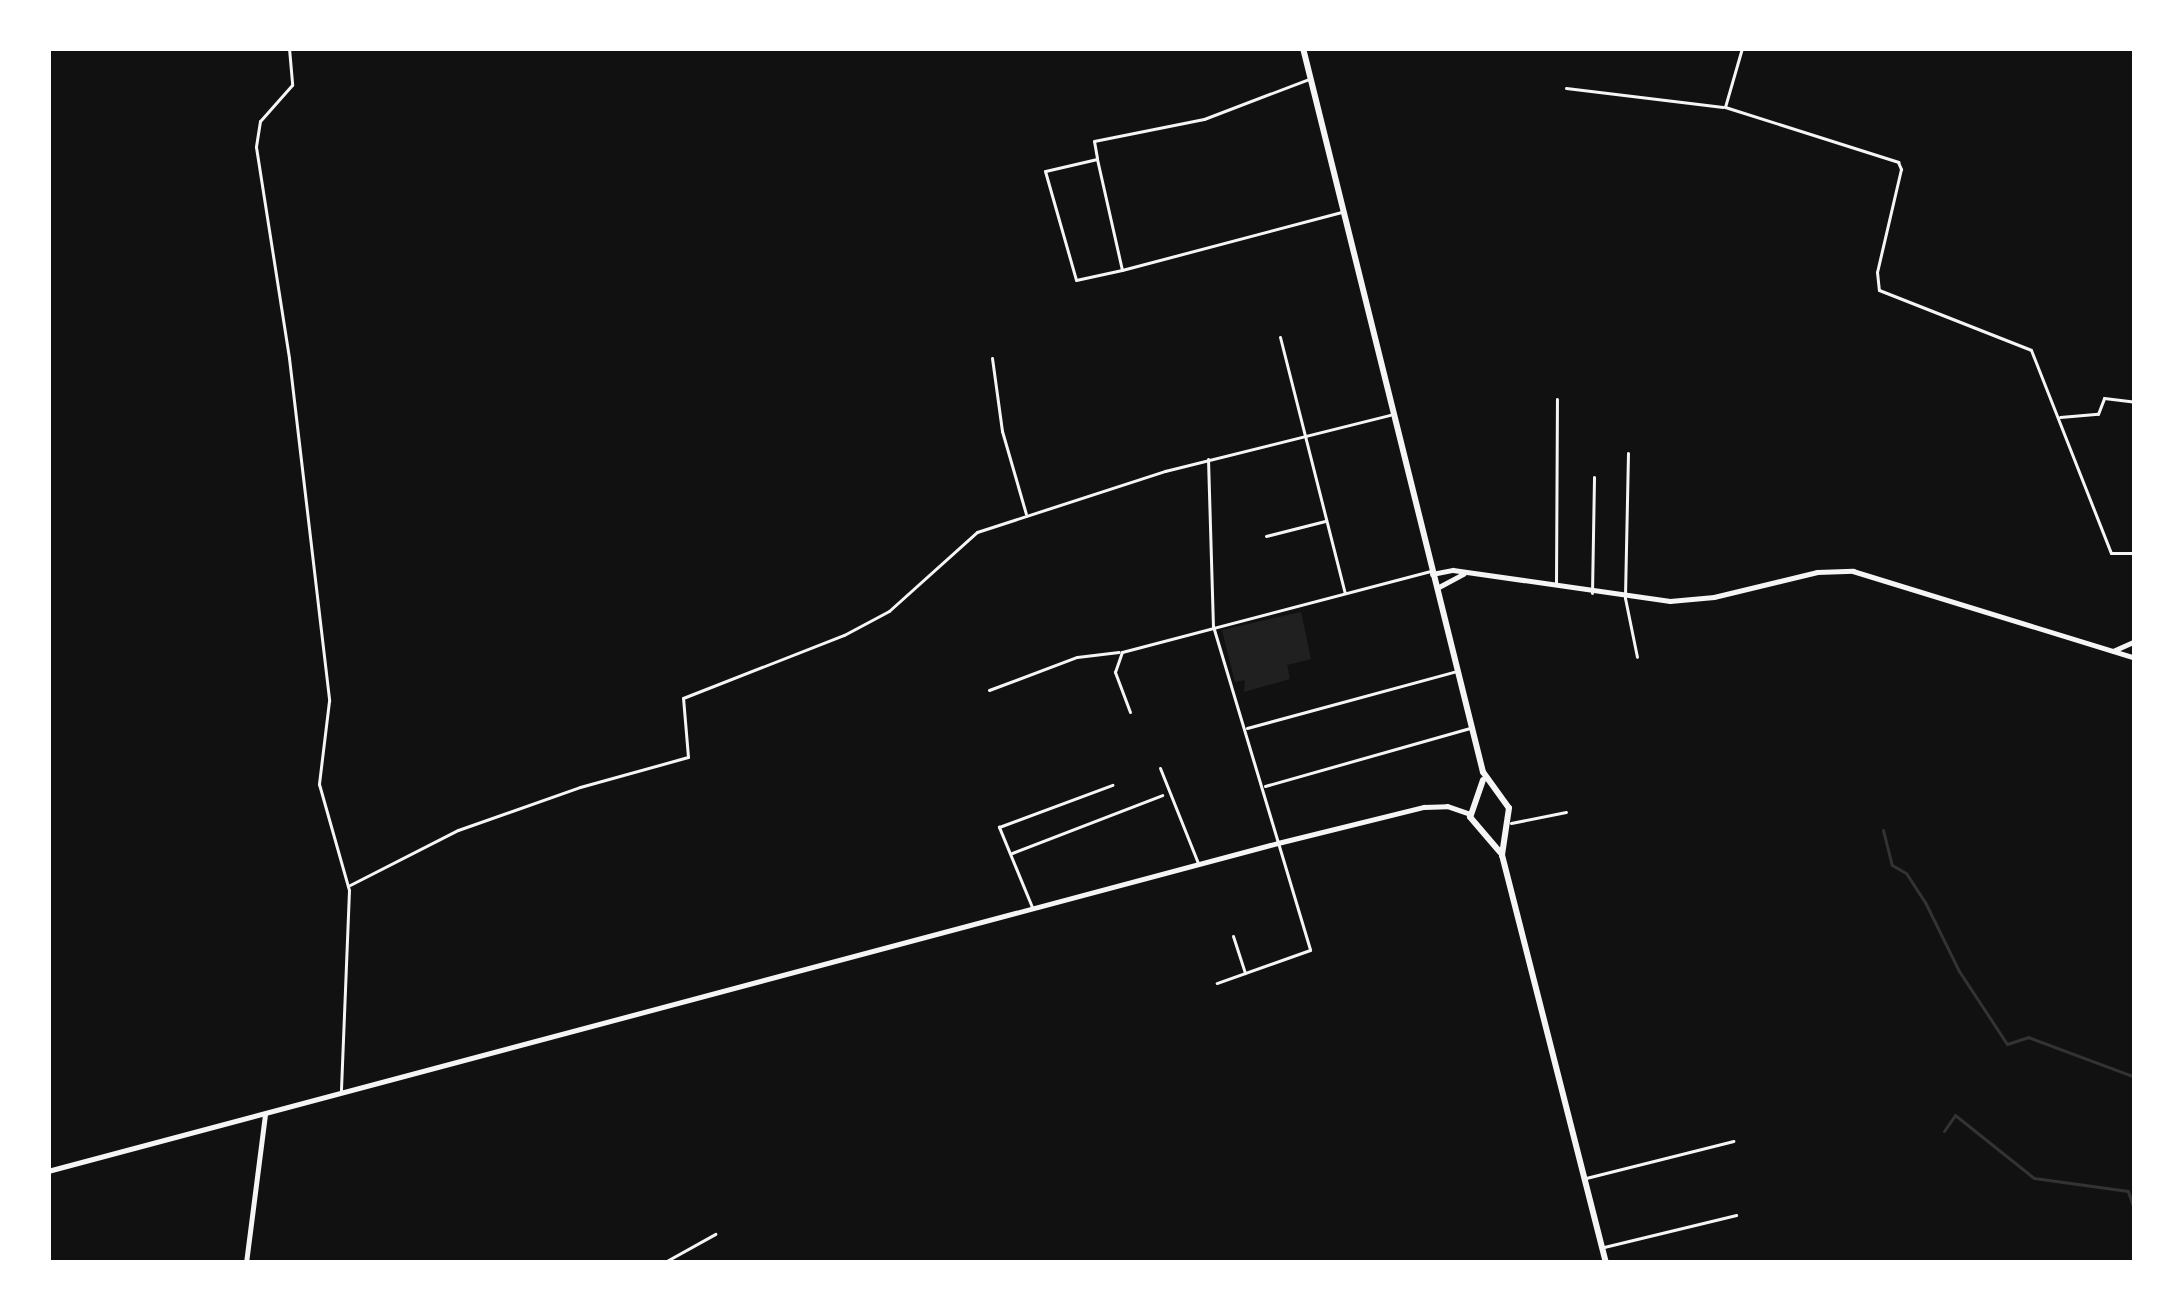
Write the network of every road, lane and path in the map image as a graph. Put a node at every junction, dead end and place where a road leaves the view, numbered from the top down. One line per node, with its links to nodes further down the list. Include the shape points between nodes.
1 (289, 48): 58 (street, via 292,85 260,121 256,147 328,700 319,784)
2 (1303, 48): 4 (main road)
3 (1742, 48): 6 (street)
4 (1310, 79): 7 (street, via 1204,119 1094,141); 8 (main road)
5 (1566, 88): 6 (street)
6 (1725, 107): 15 (street, via 1898,162 1879,290 2018,340 2031,350)
7 (1097, 159): 9 (street); 9 (street, via 1045,171 1072,276)
8 (1342, 211): 9 (street); 14 (main road)
9 (1122, 270)
10 (1280, 338): 16 (street)
11 (992, 358): 20 (street)
12 (1557, 399): 26 (street)
13 (2135, 401): 15 (street, via 2104,398 2098,414)
14 (1393, 414): 16 (street); 24 (main road)
15 (2058, 417): 23 (street, via 2110,554)
16 (1304, 436): 18 (street); 21 (street)
17 (1628, 453): 30 (street)
18 (1208, 459): 20 (street); 31 (street)
19 (1594, 477): 28 (street)
20 (1026, 516): 58 (street, via 965,539 889,611 860,627 683,698 688,757 458,830)
21 (1327, 521): 22 (street); 29 (street)
22 (1266, 536)
23 (2135, 553)
24 (1432, 572): 25 (main road); 27 (main road); 29 (street)
25 (1463, 574): 26 (main road); 27 (main road)
26 (1556, 586): 28 (main road)
27 (1436, 589): 37 (main road)
28 (1592, 593): 30 (main road)
29 (1346, 594): 31 (street)
30 (1625, 598): 33 (main road, via 1714,597 1765,581 1853,571); 35 (street)
31 (1214, 626): 34 (street); 40 (street)
32 (2133, 642): 33 (main road); 36 (main road)
33 (2114, 651): 36 (main road)
34 (1122, 652): 38 (street, via 1077,657); 39 (street, via 1115,672)
35 (1637, 657)
36 (2133, 659)
37 (1457, 671): 40 (street); 41 (main road)
38 (989, 690)
39 (1130, 712)
40 (1245, 728): 45 (street)
41 (1472, 728): 43 (main road); 45 (street)
42 (1160, 768): 57 (street)
43 (1483, 772): 47 (main road); 48 (main road)
44 (1112, 785): 55 (street, via 999,827)
45 (1264, 786): 54 (street)
46 (1162, 795): 55 (street)
47 (1497, 797): 48 (main road); 51 (main road)
48 (1478, 800): 50 (main road)
49 (1566, 812): 51 (street)
50 (1470, 814): 53 (main road); 54 (main road, via 1424,807)
51 (1510, 822): 52 (main road)
52 (1504, 831): 53 (main road); 56 (main road)
53 (1486, 836): 56 (main road)
54 (1278, 843): 57 (main road); 61 (street, via 1310,950)
55 (1010, 854): 59 (street)
56 (1502, 855): 67 (main road)
57 (1198, 865): 59 (main road)
58 (348, 886): 63 (street)
59 (1033, 909): 63 (main road)
60 (1233, 936): 61 (street)
61 (1245, 974): 62 (street)
62 (1217, 983)
63 (342, 1094): 64 (main road)
64 (265, 1115): 66 (main road); 71 (main road)
65 (1733, 1141): 67 (street)
66 (48, 1171)
67 (1584, 1178): 70 (main road)
68 (1736, 1214): 70 (street)
69 (715, 1234): 72 (street)
70 (1602, 1248): 73 (main road)
71 (246, 1263)
72 (663, 1263)
73 (1606, 1263)

